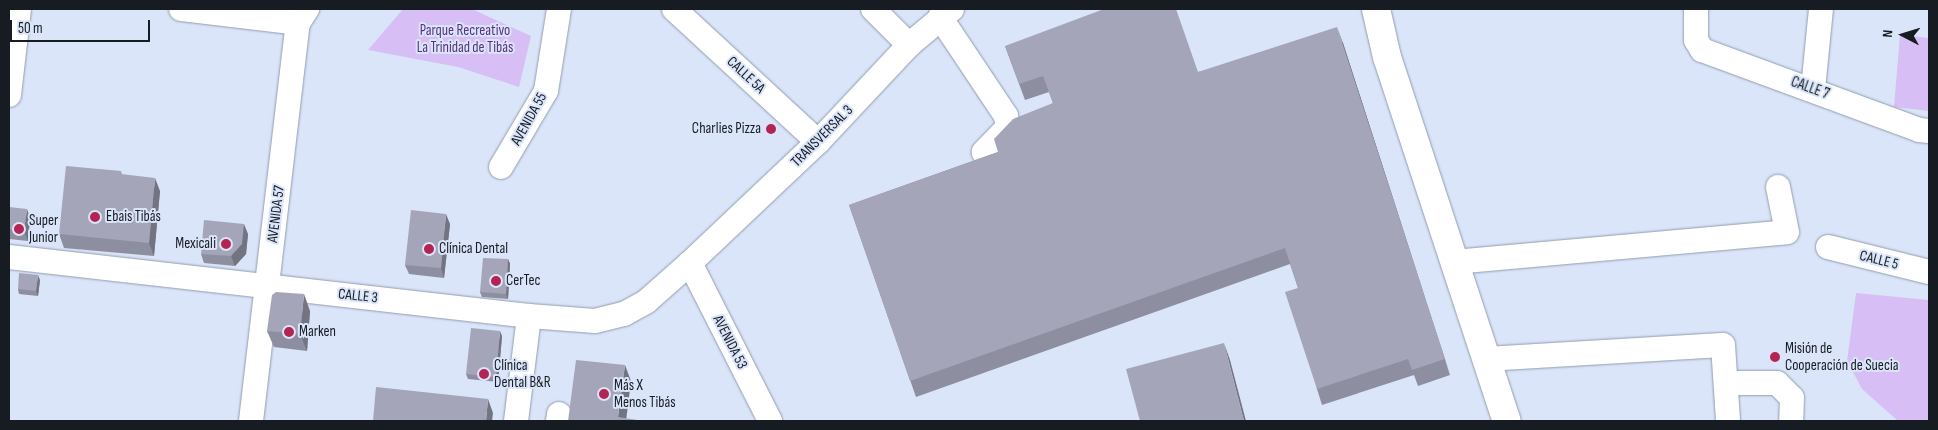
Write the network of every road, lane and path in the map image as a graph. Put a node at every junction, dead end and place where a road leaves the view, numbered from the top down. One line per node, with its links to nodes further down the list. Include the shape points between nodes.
1 (19, 9): 13 (street)
2 (186, 9): 10 (street)
3 (559, 9): 17 (street, AVENIDA 55, via 546,91)
4 (674, 9): 15 (street, CALLE 5A)
5 (873, 9): 11 (street)
6 (1376, 9): 21 (main road, via 1387,57)
7 (1696, 9): 12 (street, CALLE 7, via 1696,40 1702,50)
8 (1821, 9): 12 (street)
9 (946, 13): 11 (street, TRANSVERSAL 3); 16 (street, via 1006,116 1008,127)
10 (302, 16): 24 (street, AVENIDA 57)
11 (909, 45): 15 (street, TRANSVERSAL 3)
12 (1813, 89): 14 (street, CALLE 7)
13 (9, 95)
14 (1929, 131)
15 (818, 142): 22 (street, TRANSVERSAL 3)
16 (984, 152)
17 (501, 167)
18 (1778, 187): 21 (street, via 1787,232)
19 (1828, 247): 23 (street, CALLE 5)
20 (9, 257): 24 (street, CALLE 3)
21 (1454, 262): 26 (main road)
22 (690, 263): 25 (street, CALLE 3, via 647,300 624,314 595,321); 30 (street, AVENIDA 53)
23 (1929, 272)
24 (267, 286): 25 (street, CALLE 3); 28 (street, AVENIDA 57)
25 (529, 316): 29 (street)
26 (1485, 359): 27 (street, via 1723,345); 31 (main road)
27 (1726, 383): 32 (street); 33 (street, via 1777,383 1792,398)
28 (251, 421)
29 (516, 421)
30 (770, 421)
31 (1507, 421)
32 (1728, 421)
33 (1791, 421)

